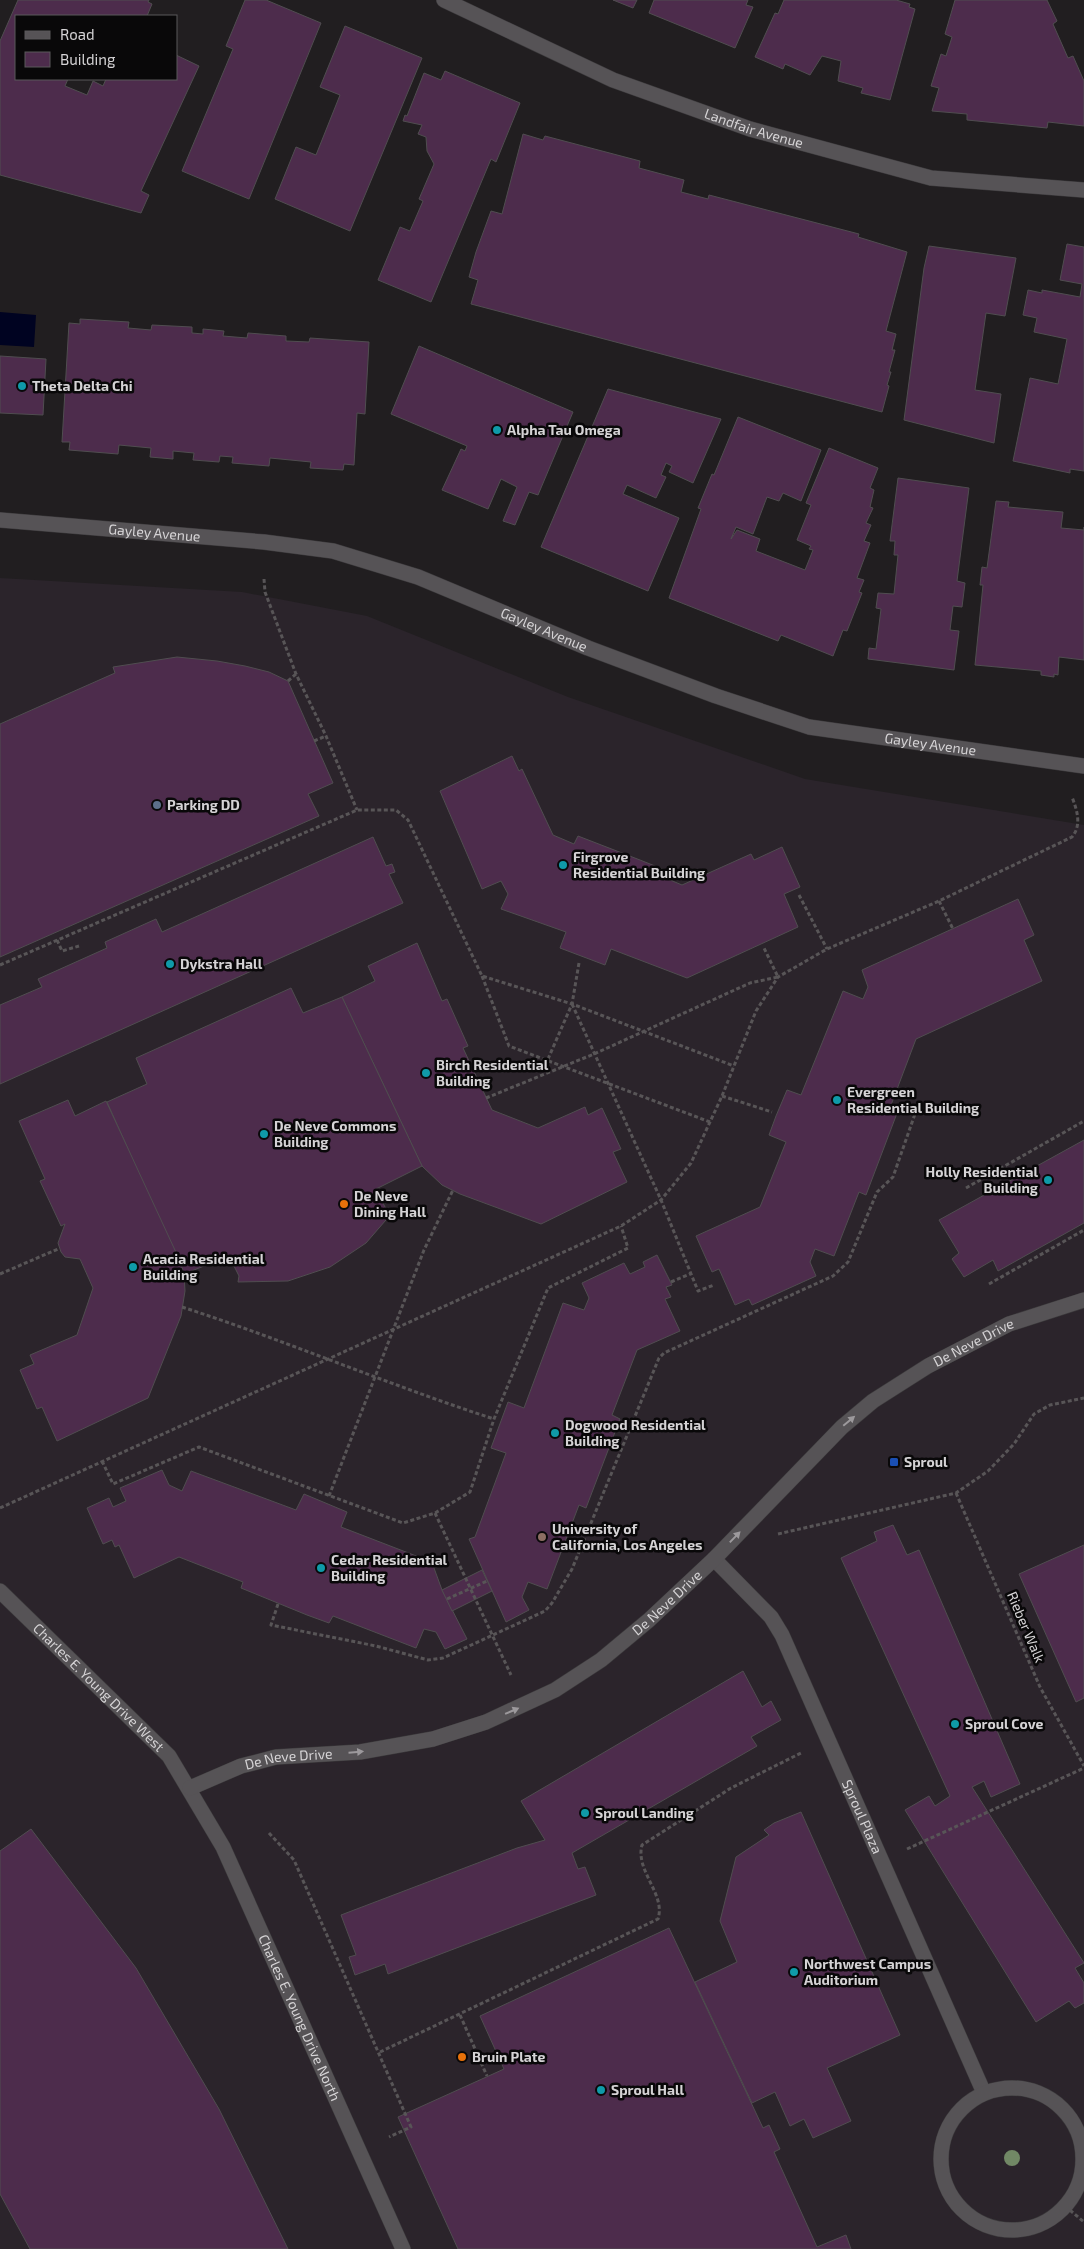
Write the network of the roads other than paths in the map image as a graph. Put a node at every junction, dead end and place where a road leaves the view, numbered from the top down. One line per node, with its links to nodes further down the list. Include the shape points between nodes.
1 (444, 0): 2 (street, Landfair Avenue, via 613,80 750,129 932,178)
2 (1084, 190)
3 (0, 520): 4 (street, Gayley Avenue, via 264,542 333,551 418,577 588,648 809,727)
4 (1084, 766)
5 (1084, 1300): 6 (street, De Neve Drive, one-way to 5, via 842,1427 873,1401 928,1366 1009,1324)
6 (714, 1559): 8 (street, De Neve Drive, one-way to 6, via 241,1766 276,1757 360,1752 433,1739 511,1711 555,1690 601,1660); 9 (street, Sproul Plaza, via 771,1617 778,1629)
7 (0, 1591): 8 (street, Charles E. Young Drive West, via 169,1756)
8 (190, 1788): 10 (street, Charles E. Young Drive North, via 223,1847)
9 (984, 2093): 9 (street, via 964,2106 949,2124 941,2146 940,2169 948,2191 961,2210 980,2224 1002,2230 1026,2229 1048,2221 1065,2206 1078,2186 1083,2162 1080,2138 1070,2117 1053,2100 1031,2090 1007,2088)
10 (403, 2249)

